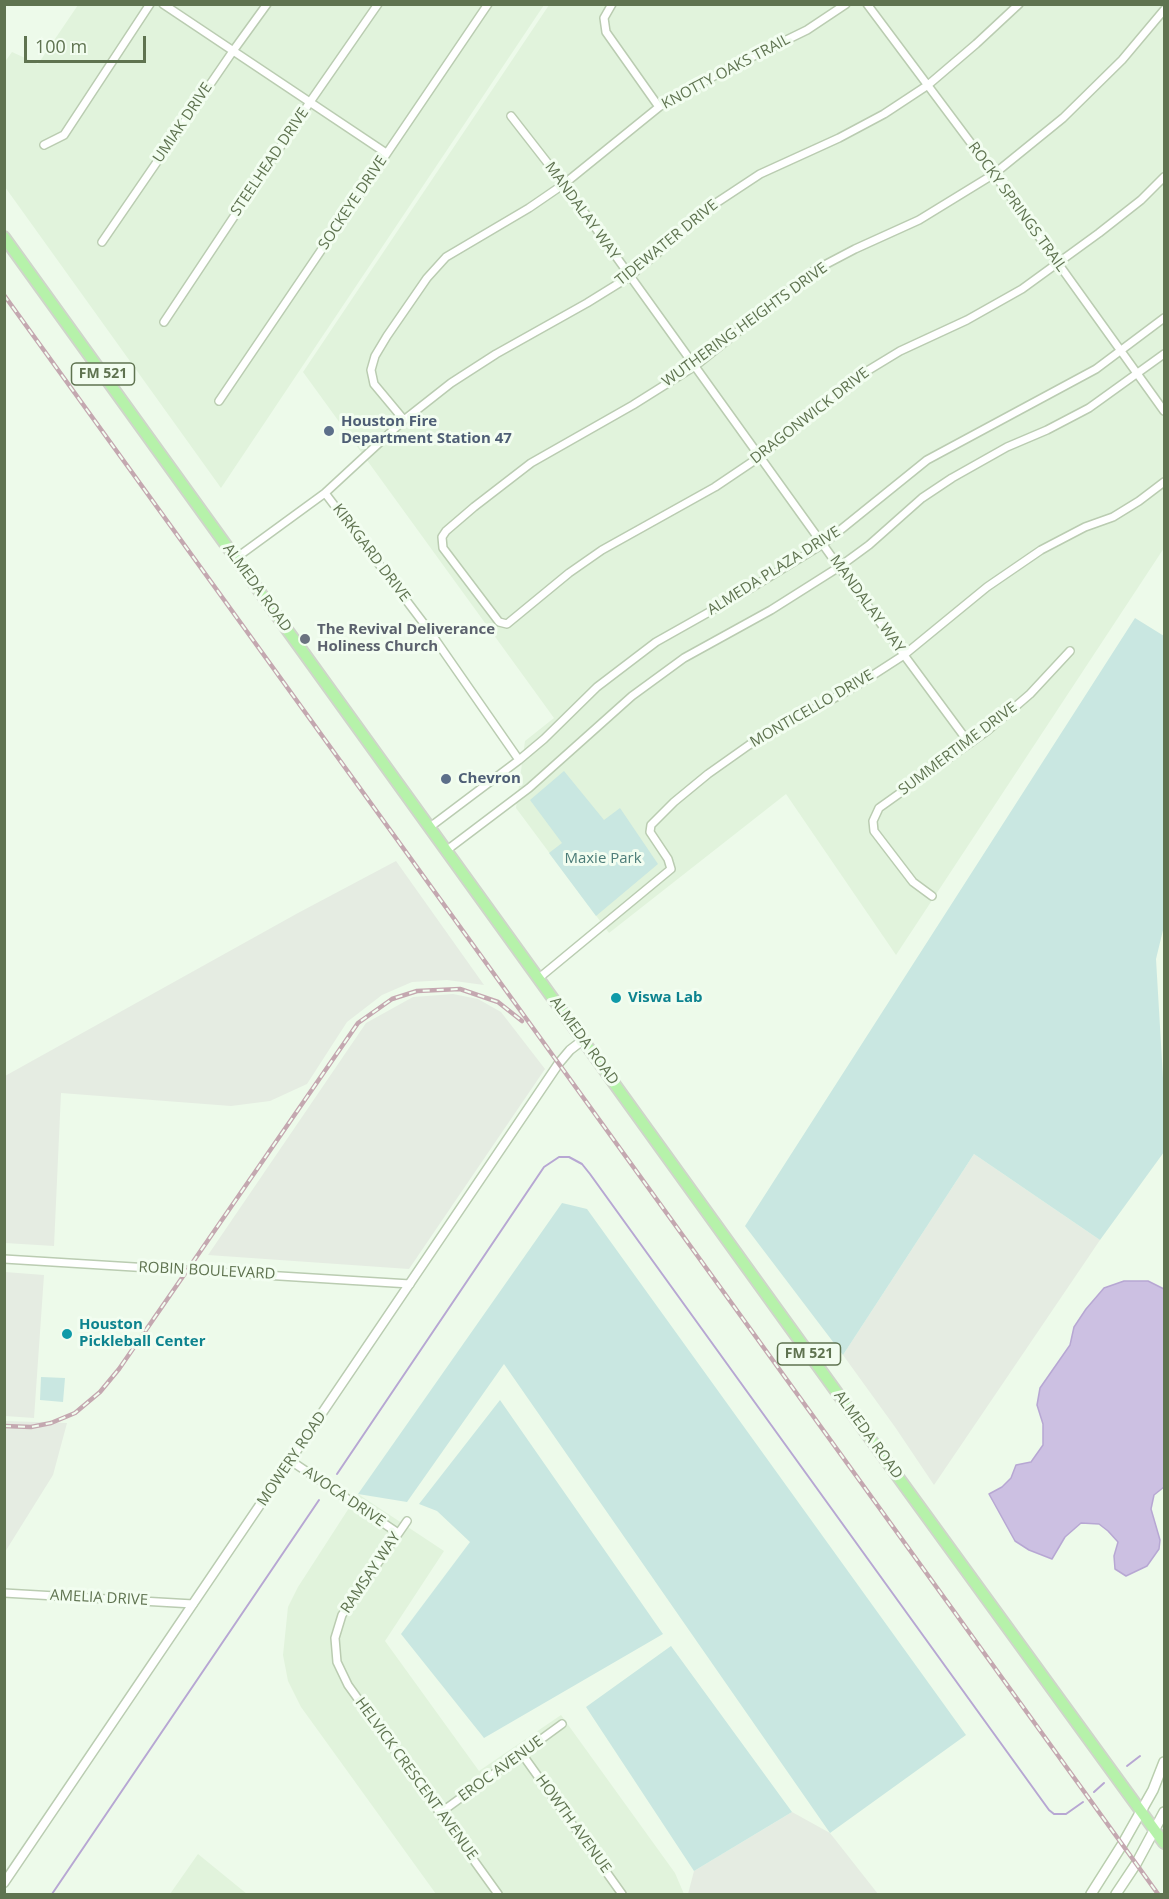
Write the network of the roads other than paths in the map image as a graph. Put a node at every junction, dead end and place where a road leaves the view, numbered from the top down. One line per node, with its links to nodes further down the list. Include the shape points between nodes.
1 (150, 4): 16 (street, via 64,135)
2 (163, 4): 11 (street)
3 (267, 4): 11 (street, UMIAK DRIVE)
4 (378, 4): 13 (street, STEELHEAD DRIVE)
5 (488, 4): 17 (street, SOCKEYE DRIVE)
6 (612, 4): 14 (street, via 604,18 606,32)
7 (846, 4): 14 (street, KNOTTY OAKS TRAIL, via 807,30)
8 (867, 4): 12 (street, ROCKY SPRINGS TRAIL)
9 (1019, 4): 12 (street, TIDEWATER DRIVE)
10 (1164, 10): 18 (street, WUTHERING HEIGHTS DRIVE, via 1122,60 1063,118)
11 (233, 51): 13 (street); 22 (street, UMIAK DRIVE)
12 (927, 85): 18 (street, ROCKY SPRINGS TRAIL); 24 (street, TIDEWATER DRIVE, via 839,138 760,174 710,207)
13 (310, 102): 17 (street); 26 (street, STEELHEAD DRIVE)
14 (659, 107): 20 (street, KNOTTY OAKS TRAIL)
15 (511, 116): 20 (street, MANDALAY WAY)
16 (45, 145)
17 (386, 153): 31 (street, SOCKEYE DRIVE)
18 (994, 174): 23 (street, ROCKY SPRINGS TRAIL); 29 (street, WUTHERING HEIGHTS DRIVE, via 919,220 815,270)
19 (1164, 177): 23 (street, DRAGONWICK DRIVE, via 1141,200)
20 (564, 184): 24 (street, MANDALAY WAY); 33 (street, KNOTTY OAKS TRAIL, via 446,257 387,336 371,370 374,384)
21 (4, 237): 38 (main road, ALMEDA ROAD / FM 521)
22 (102, 242)
23 (1058, 263): 27 (street, ROCKY SPRINGS TRAIL); 34 (street, DRAGONWICK DRIVE, via 1022,289 900,351 849,382)
24 (629, 277): 29 (street, MANDALAY WAY); 33 (street, TIDEWATER DRIVE, via 496,354)
25 (1164, 318): 27 (street, ALMEDA PLAZA DRIVE)
26 (164, 322)
27 (1122, 352): 30 (street, ROCKY SPRINGS TRAIL); 37 (street, ALMEDA PLAZA DRIVE, via 927,460)
28 (1164, 354): 30 (street, ALMEDA PLAZA DRIVE)
29 (695, 366): 34 (street, MANDALAY WAY); 40 (street, WUTHERING HEIGHTS DRIVE, via 531,463 446,531 443,548)
30 (1138, 374): 32 (street, ROCKY SPRINGS TRAIL); 39 (street, ALMEDA PLAZA DRIVE, via 1089,408 952,478)
31 (219, 401)
32 (1164, 411)
33 (404, 420): 36 (street, TIDEWATER DRIVE)
34 (761, 456): 37 (street, MANDALAY WAY); 40 (street, DRAGONWICK DRIVE, via 715,487 602,550 507,624 499,622)
35 (1164, 482): 42 (street, MONTICELLO DRIVE, via 1113,517 1085,527 1023,562)
36 (326, 493): 38 (street, TIDEWATER DRIVE); 44 (street, KIRKGARD DRIVE)
37 (823, 544): 39 (street, MANDALAY WAY); 44 (street, ALMEDA PLAZA DRIVE, via 656,642 597,687)
38 (236, 558): 45 (main road, ALMEDA ROAD / FM 521)
39 (839, 567): 42 (street, MANDALAY WAY); 46 (street, ALMEDA PLAZA DRIVE, via 684,658 632,696 529,788)
40 (488, 608)
41 (1070, 651): 43 (street, SUMMERTIME DRIVE, via 1030,694)
42 (904, 655): 43 (street, MANDALAY WAY); 48 (street, MONTICELLO DRIVE, via 749,745 674,802 655,820 650,832 671,869)
43 (969, 743): 47 (street, SUMMERTIME DRIVE, via 879,808 873,821 874,831 913,882)
44 (519, 760): 45 (street, ALMEDA PLAZA DRIVE)
45 (430, 827): 46 (main road, ALMEDA ROAD / FM 521)
46 (447, 850): 48 (main road, ALMEDA ROAD / FM 521)
47 (932, 896)
48 (539, 978): 49 (main road, ALMEDA ROAD / FM 521)
49 (583, 1040): 51 (street, MOWERY ROAD, via 559,1063); 61 (main road, ALMEDA ROAD / FM 521)
50 (4, 1259): 51 (street, ROBIN BOULEVARD)
51 (410, 1284): 52 (street, MOWERY ROAD)
52 (291, 1461): 54 (street, AVOCA DRIVE); 56 (street, MOWERY ROAD)
53 (407, 1521): 54 (street, RAMSAY WAY)
54 (398, 1533): 57 (street, RAMSAY WAY, via 342,1615 335,1638)
55 (4, 1593): 56 (street, AMELIA DRIVE)
56 (193, 1604): 66 (street, MOWERY ROAD)
57 (337, 1662): 63 (street, HELVICK CRESCENT AVENUE, via 348,1685)
58 (562, 1724): 59 (street, EROC AVENUE)
59 (522, 1754): 63 (street, EROC AVENUE); 68 (street, HOWTH AVENUE)
60 (1164, 1762): 61 (main road)
61 (1141, 1811): 64 (main road, ALMEDA ROAD / FM 521); 69 (main road)
62 (1164, 1812): 64 (main road)
63 (440, 1813): 67 (street, HELVICK CRESCENT AVENUE)
64 (1154, 1829): 65 (main road, ALMEDA ROAD / FM 521); 70 (main road)
65 (1164, 1843)
66 (4, 1883)
67 (498, 1894)
68 (622, 1894)
69 (1091, 1894)
70 (1116, 1894)

